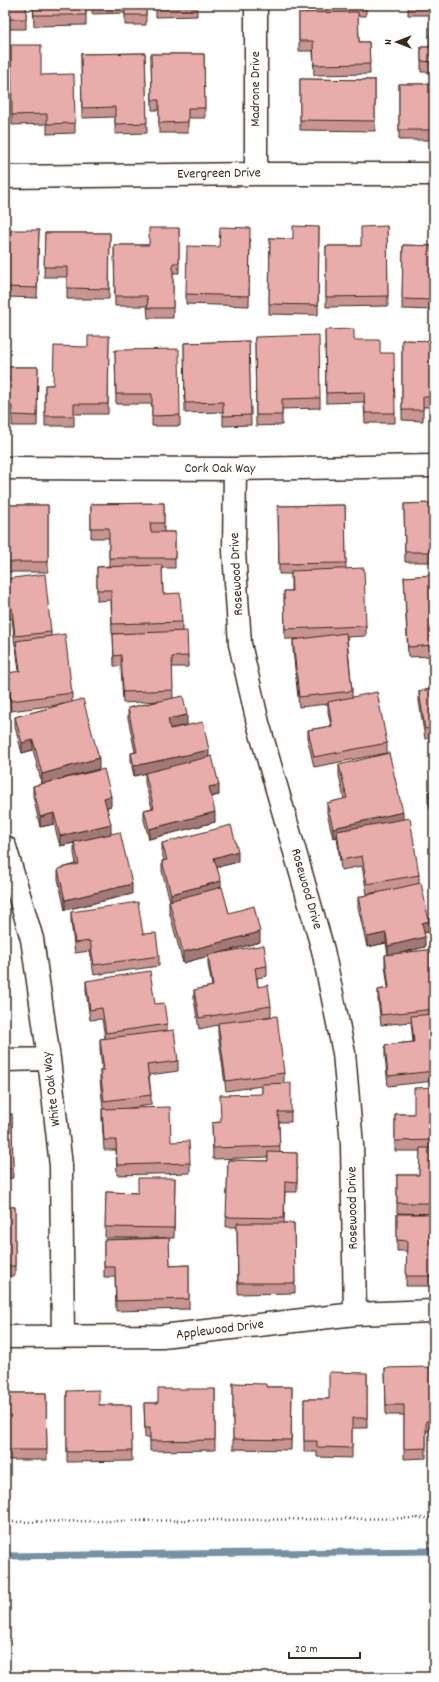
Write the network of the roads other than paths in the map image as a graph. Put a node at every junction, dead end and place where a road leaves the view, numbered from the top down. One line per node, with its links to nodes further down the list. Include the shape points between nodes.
1 (256, 5): 2 (street, Madrone Drive)
2 (256, 174): 3 (street, Evergreen Drive); 4 (street, Evergreen Drive)
3 (434, 174)
4 (5, 177)
5 (434, 466): 7 (street, Cork Oak Way)
6 (5, 468): 7 (street, Cork Oak Way)
7 (235, 469): 12 (street, Rosewood Drive, via 234,551 240,644 258,722 323,950 344,1053 352,1144)
8 (5, 847): 9 (street, White Oak Way, via 32,939)
9 (49, 1059): 10 (street); 14 (street, White Oak Way, via 61,1166)
10 (5, 1060)
11 (434, 1311): 12 (street, Applewood Drive)
12 (355, 1314): 14 (street, Applewood Drive, via 162,1336)
13 (5, 1337): 14 (street, Applewood Drive)
14 (63, 1337)

